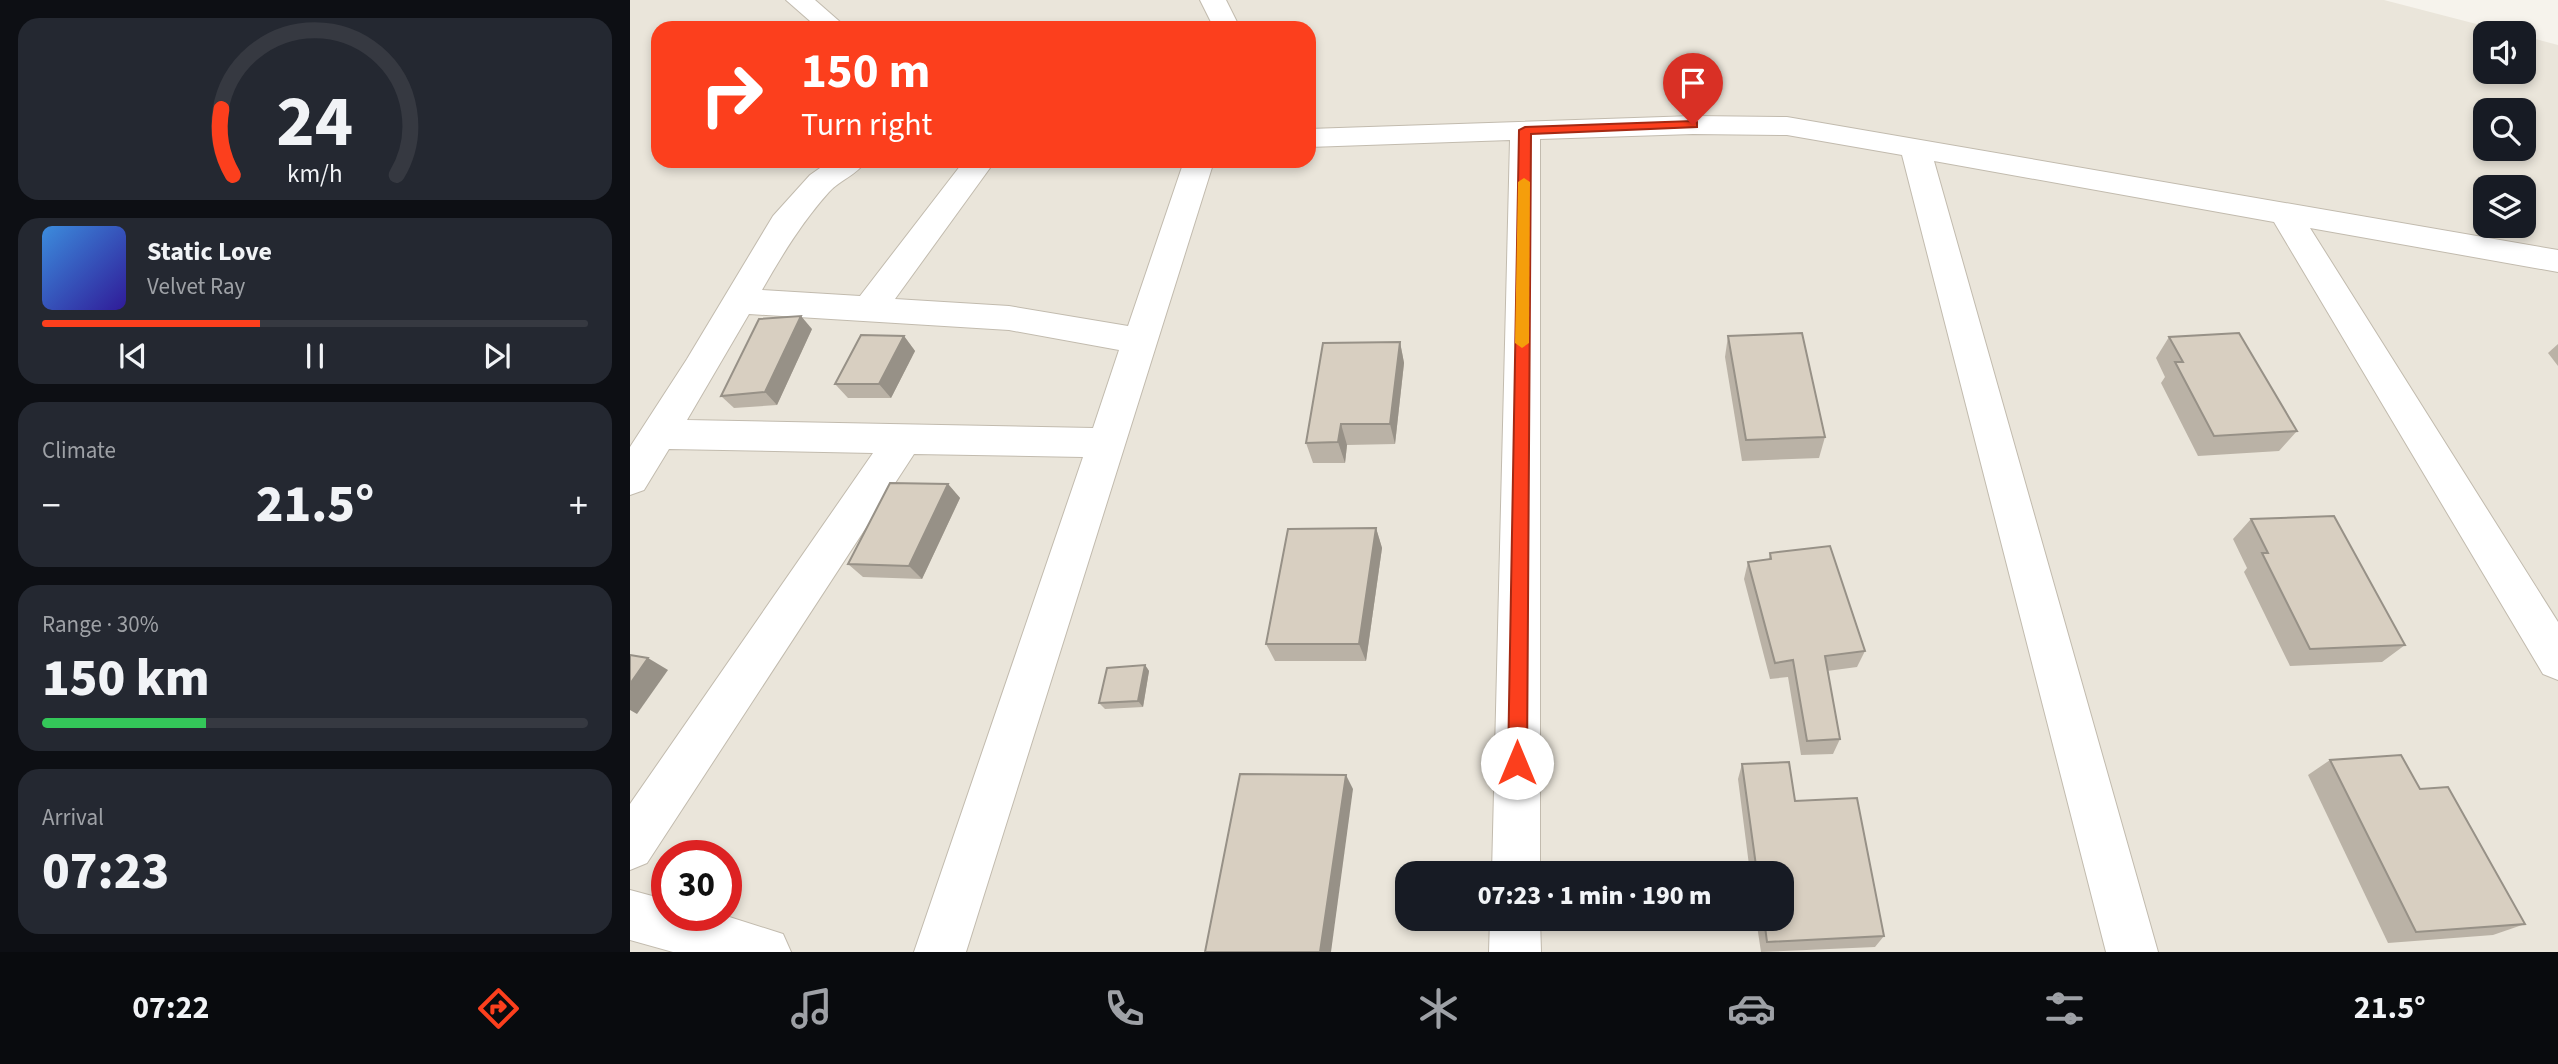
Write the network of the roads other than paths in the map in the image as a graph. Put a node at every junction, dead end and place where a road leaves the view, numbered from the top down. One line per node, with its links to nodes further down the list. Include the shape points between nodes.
1 (799, 0): 3 (street)
2 (1213, 0): 4 (street)
3 (825, 21)
4 (1224, 21)
5 (1525, 130): 6 (street); 7 (street, via 1787,126); 22 (street)
6 (1316, 138)
7 (1915, 148): 11 (street); 28 (street)
8 (841, 168): 13 (street, via 821,182 784,224)
9 (975, 168): 14 (street)
10 (1197, 168): 15 (street)
11 (2285, 213): 12 (street); 20 (street)
12 (2558, 261)
13 (739, 301): 14 (street); 16 (street)
14 (869, 309): 15 (street, via 1009,318)
15 (1140, 341): 18 (street)
16 (660, 434): 17 (street); 19 (street)
17 (904, 438): 18 (street); 21 (street)
18 (1106, 443): 26 (street)
19 (630, 479)
20 (2558, 660)
21 (630, 846)
22 (1516, 861)
23 (630, 915): 25 (street)
24 (1515, 931): 27 (street)
25 (765, 952)
26 (940, 952)
27 (1515, 952)
28 (2132, 952)

